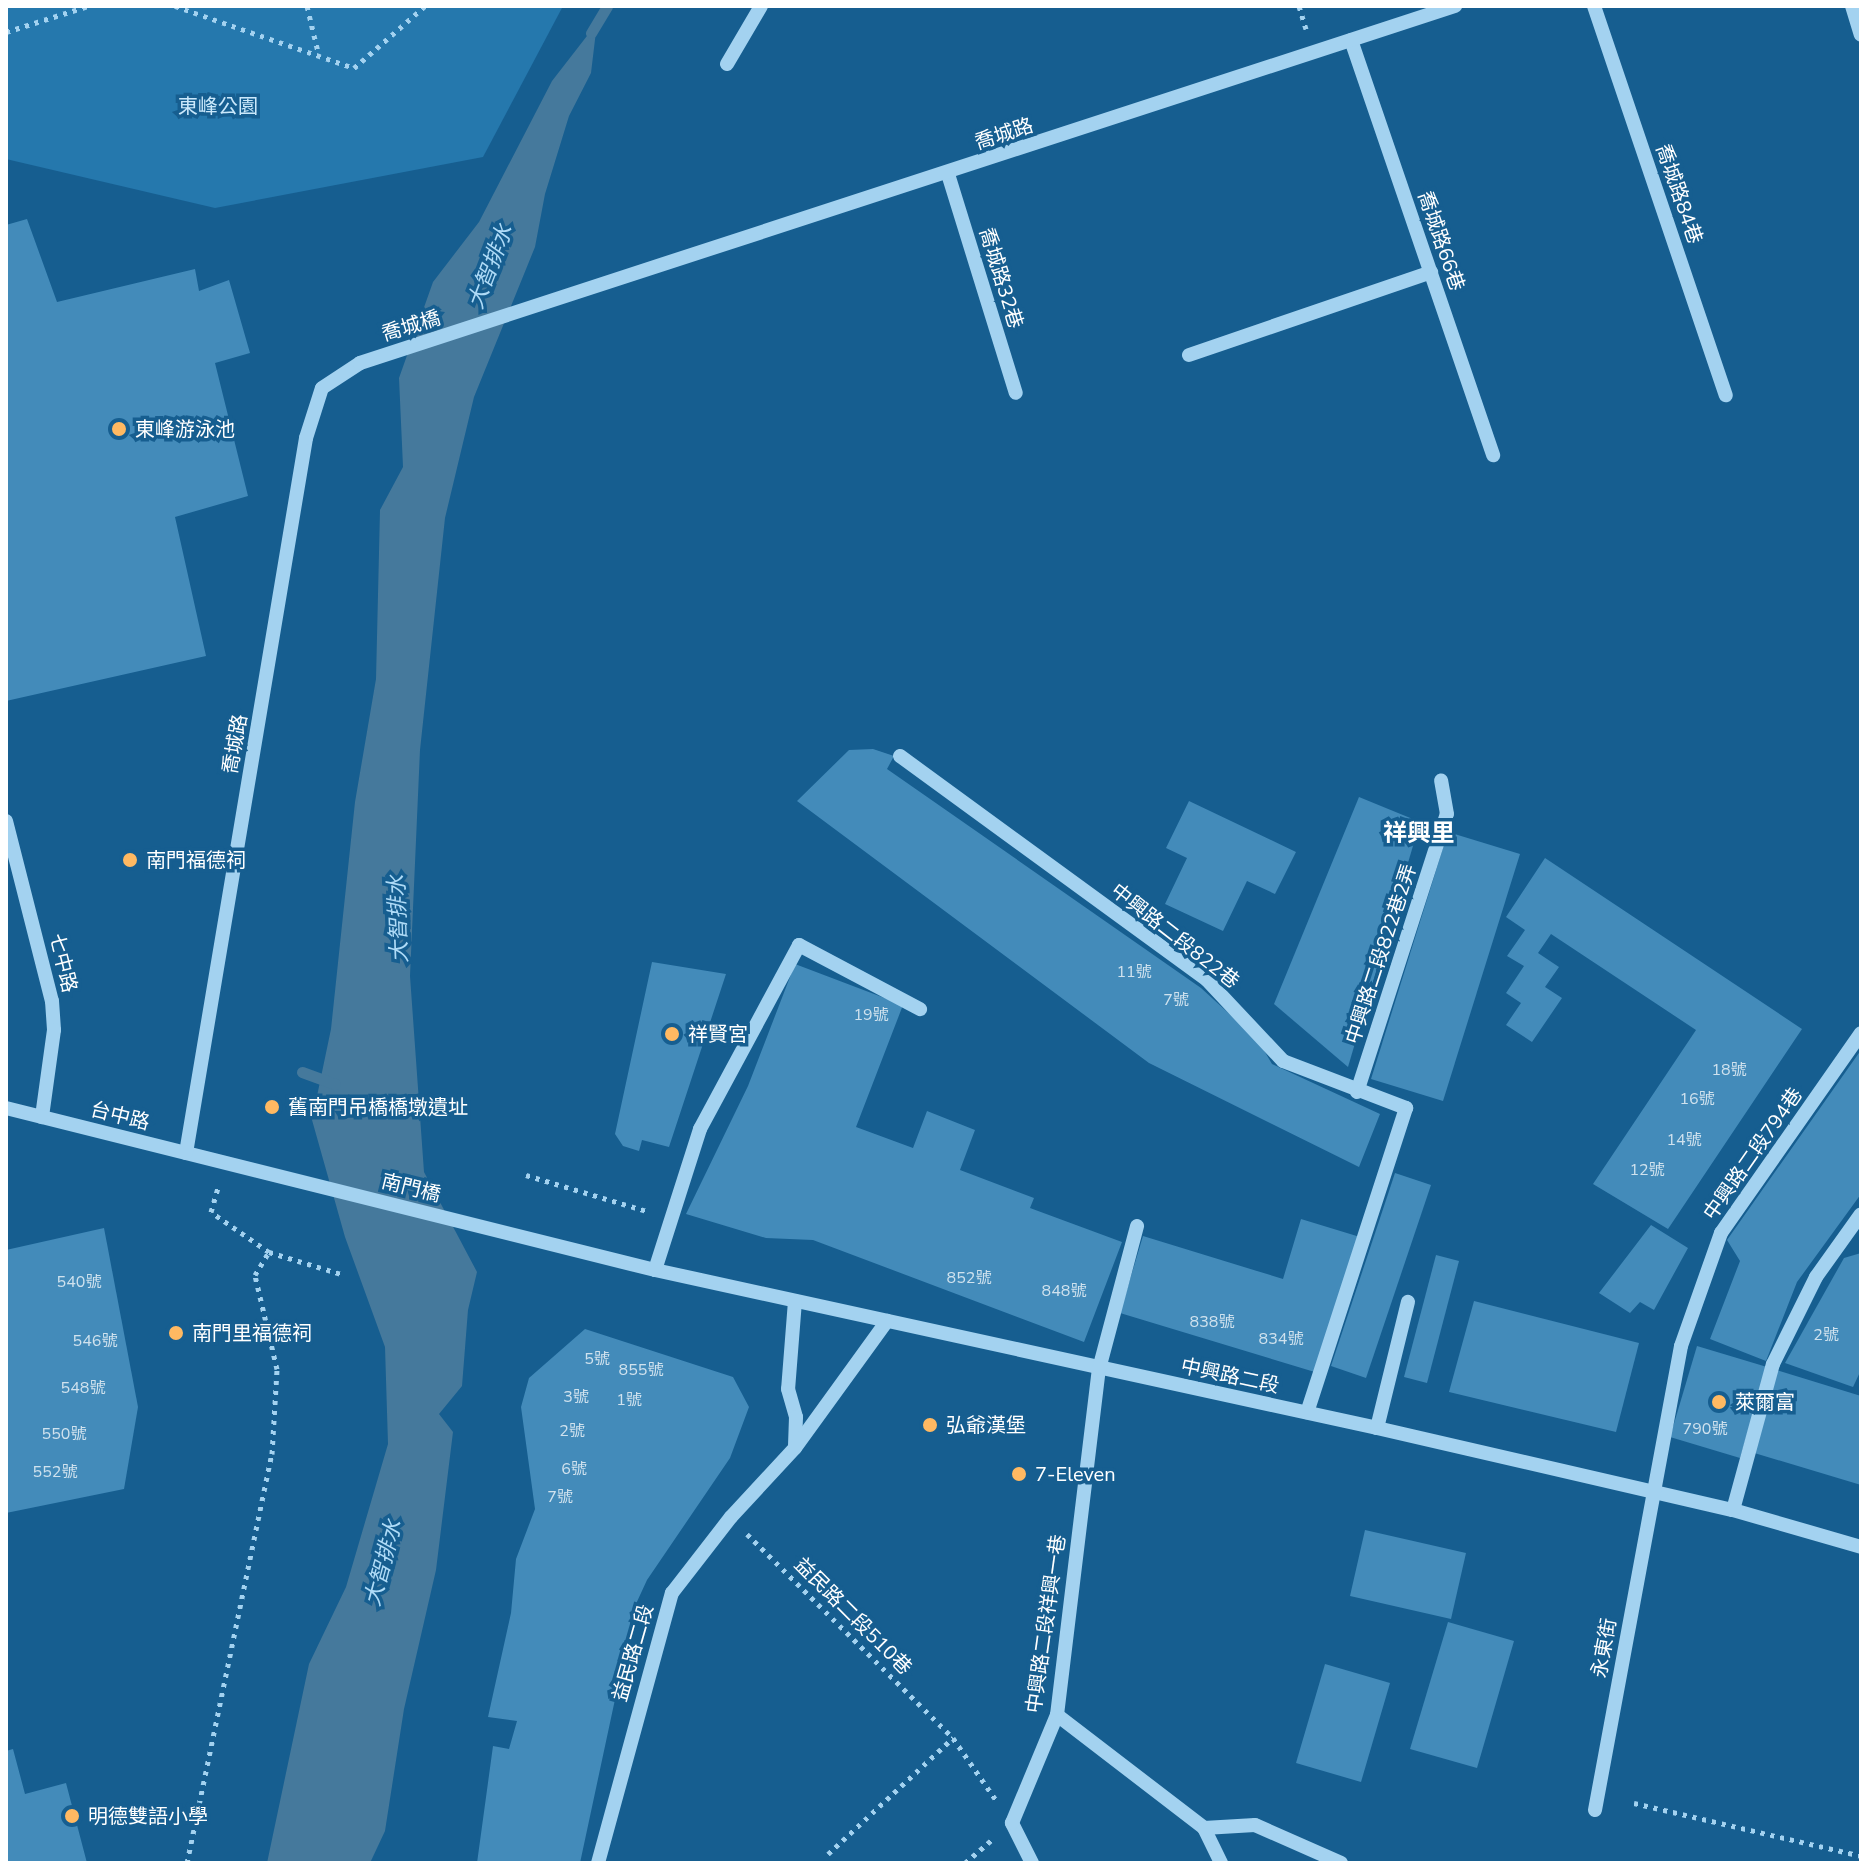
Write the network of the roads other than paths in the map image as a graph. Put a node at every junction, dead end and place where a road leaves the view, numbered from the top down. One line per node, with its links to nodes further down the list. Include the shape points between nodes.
1 (761, 6): 7 (street)
2 (1455, 6): 6 (street, 喬城路)
3 (1594, 6): 14 (street, 喬城路84巷)
4 (1852, 6): 5 (street)
5 (1861, 35)
6 (1351, 40): 8 (street, 喬城路); 9 (street, 喬城路66巷)
7 (727, 64)
8 (948, 174): 10 (street, 喬城路); 13 (street, 喬城路32巷)
9 (1431, 272): 11 (street); 15 (street, 喬城路66巷)
10 (566, 299): 12 (street, 喬城橋)
11 (1189, 355)
12 (360, 363): 24 (street, 喬城路, via 322,388 306,438)
13 (1016, 393)
14 (1726, 395)
15 (1493, 455)
16 (900, 756): 21 (street, 中興路二段822巷, via 1207,980 1283,1061)
17 (1441, 781): 21 (street, 中興路二段822巷2弄, via 1447,814)
18 (6, 821): 23 (street, 七中路, via 52,1001 54,1030)
19 (920, 1009): 29 (street, via 799,945 700,1129)
20 (1861, 1033): 37 (street, 中興路二段794巷, via 1721,1233 1681,1346)
21 (1357, 1092): 34 (street, 中興路二段822巷, via 1406,1108)
22 (6, 1108): 23 (street, 台中路)
23 (42, 1117): 24 (street, 台中路)
24 (186, 1153): 25 (street, 台中路)
25 (224, 1162): 28 (street, 南門橋)
26 (1861, 1214): 38 (street, via 1816,1277 1773,1364)
27 (1137, 1226): 33 (street, 中興路二段祥興一巷)
28 (588, 1253): 29 (street, 中興路二段)
29 (655, 1270): 30 (street, 中興路二段)
30 (795, 1301): 32 (street, 中興路二段); 36 (street, via 788,1389 796,1417)
31 (1408, 1302): 35 (street)
32 (887, 1321): 33 (street, 中興路二段); 36 (street, 益民路二段)
33 (1099, 1369): 34 (street, 中興路二段); 40 (street, 中興路二段祥興一巷)
34 (1307, 1412): 35 (street, 中興路二段)
35 (1377, 1428): 37 (street, 中興路二段)
36 (795, 1448): 43 (street, 益民路二段, via 731,1517 672,1593)
37 (1652, 1493): 38 (street, 中興路二段); 41 (street, 永東街)
38 (1733, 1510): 39 (street, 中興路二段)
39 (1861, 1547)
40 (1057, 1715): 42 (street); 44 (street, 中興路二段祥興一巷, via 1012,1823)
41 (1595, 1810)
42 (1204, 1828): 45 (street); 46 (street, via 1255,1825)
43 (598, 1863)
44 (1032, 1863)
45 (1221, 1863)
46 (1341, 1863)

